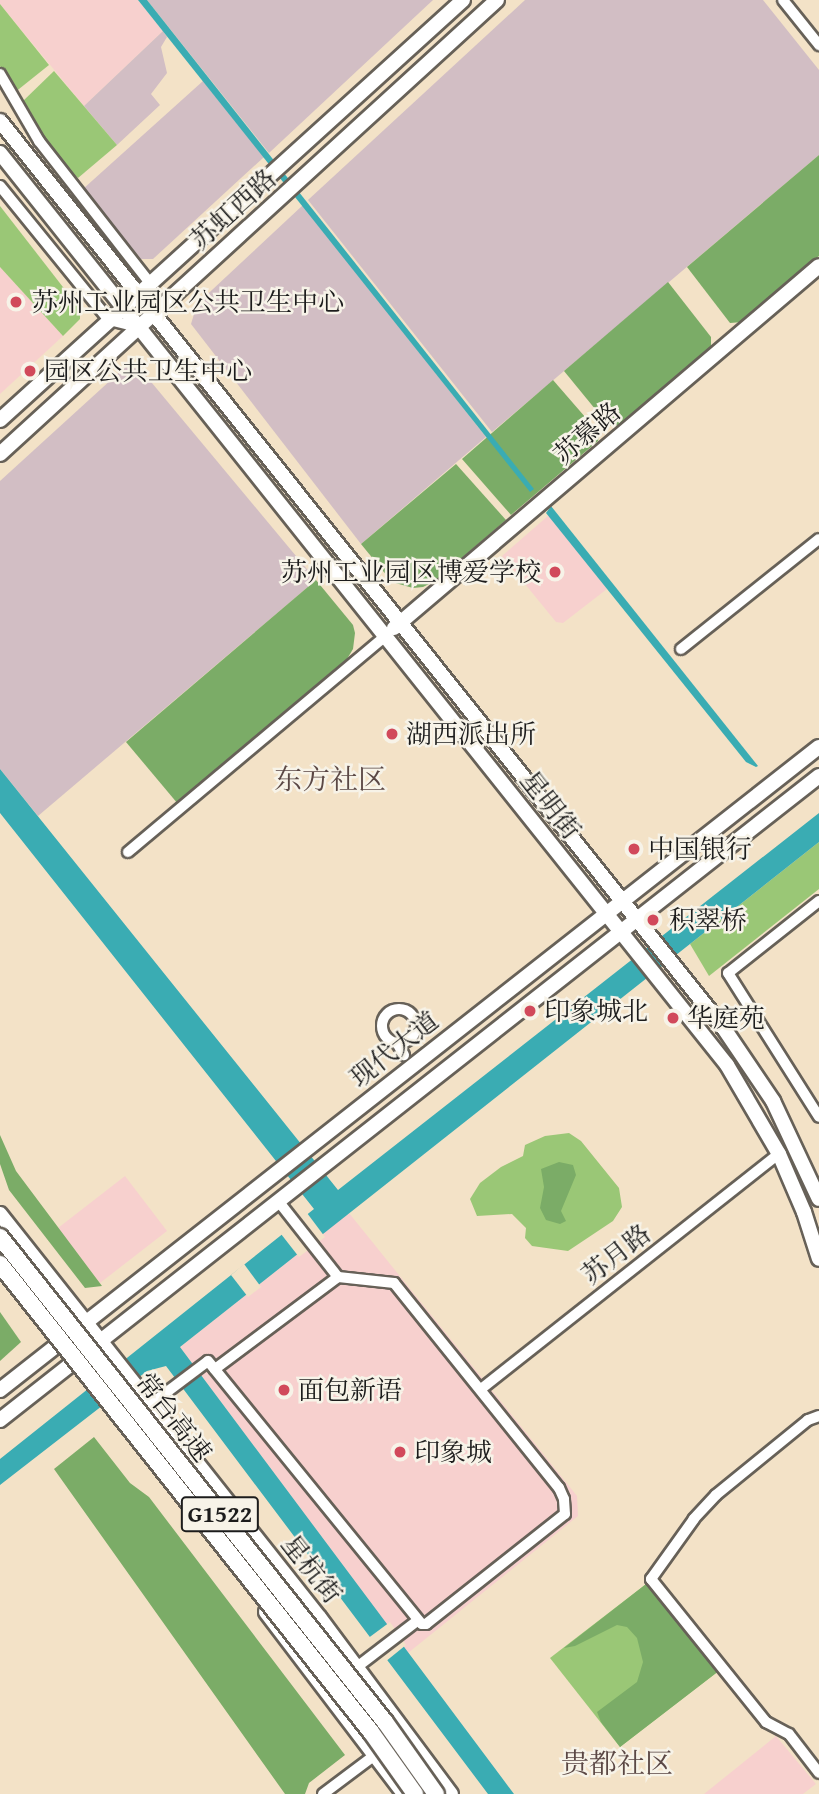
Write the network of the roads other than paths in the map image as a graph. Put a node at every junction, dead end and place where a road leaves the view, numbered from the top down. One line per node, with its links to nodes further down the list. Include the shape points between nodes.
1 (463, 0): 10 (main road, 苏虹西路)
2 (497, 0): 13 (main road, 苏虹西路)
3 (783, 0): 4 (street)
4 (819, 45)
5 (0, 74): 10 (street, via 39,141)
6 (0, 121): 11 (main road, 星明街)
7 (0, 153): 12 (main road, 星明街)
8 (0, 186): 14 (street)
9 (819, 266): 19 (main road, 苏慕路)
10 (150, 283): 11 (main road, 苏虹西路); 13 (street)
11 (138, 294): 12 (main road, 苏虹西路); 13 (main road, 星明街)
12 (123, 308): 14 (main road, 苏虹西路); 15 (main road, 星明街)
13 (154, 313): 15 (main road, 苏虹西路); 19 (main road, 星明街)
14 (109, 320): 15 (street); 16 (main road, 苏虹西路)
15 (138, 327): 17 (main road, 苏虹西路); 20 (main road, 星明街)
16 (0, 420)
17 (0, 454)
18 (819, 539): 21 (street)
19 (400, 623): 20 (main road, 苏慕路); 25 (main road, 星明街)
20 (385, 636): 24 (street); 27 (main road, 星明街)
21 (681, 649)
22 (819, 747): 25 (main road, 现代大道)
23 (819, 776): 28 (main road, 现代大道)
24 (128, 852)
25 (622, 901): 27 (main road, 现代大道); 28 (main road, 星明街)
26 (819, 901): 34 (street, via 728,973)
27 (605, 913): 29 (main road, 星明街); 44 (main road, 现代大道)
28 (637, 919): 29 (main road, 现代大道); 36 (main road, 星明街, via 759,1079 796,1145)
29 (621, 932): 35 (main road, 星明街, via 736,1077); 37 (main road, 现代大道)
30 (416, 1027): 31 (street); 32 (street, via 408,1041); 32 (street, via 414,1016 404,1009 388,1013 382,1029)
31 (427, 1037)
32 (397, 1043): 33 (street)
33 (404, 1055)
34 (819, 1117)
35 (779, 1154): 40 (main road, 星明街); 49 (street, 苏月路)
36 (819, 1199)
37 (279, 1202): 43 (street); 45 (main road, 现代大道)
38 (0, 1214): 44 (main road, 星杭街)
39 (0, 1237): 61 (highway, 常台高速 / G1522, bridge, via 385,1722)
40 (819, 1259)
41 (0, 1264): 60 (highway, 常台高速 / G1522, bridge, via 372,1732)
42 (0, 1276): 46 (main road)
43 (338, 1277): 48 (street); 49 (street, via 394,1283)
44 (86, 1323): 45 (main road, 星杭街); 46 (main road, 现代大道)
45 (101, 1342): 47 (main road, 现代大道); 51 (main road, 星杭街)
46 (56, 1346): 47 (main road); 50 (main road, 现代大道)
47 (71, 1365): 53 (main road, 现代大道); 56 (main road)
48 (215, 1369): 51 (street, via 208,1361); 54 (street)
49 (481, 1389): 54 (street, via 559,1488 565,1514 426,1624)
50 (0, 1390)
51 (151, 1404): 55 (main road, 星杭街)
52 (819, 1416): 57 (street, via 807,1420 716,1495 651,1578 766,1722 789,1734)
53 (0, 1420)
54 (416, 1621): 55 (street)
55 (363, 1663): 62 (main road, 星杭街)
56 (375, 1755): 58 (street); 59 (main road)
57 (819, 1773)
58 (323, 1794)
59 (404, 1794)
60 (415, 1794)
61 (436, 1794)
62 (451, 1794)

